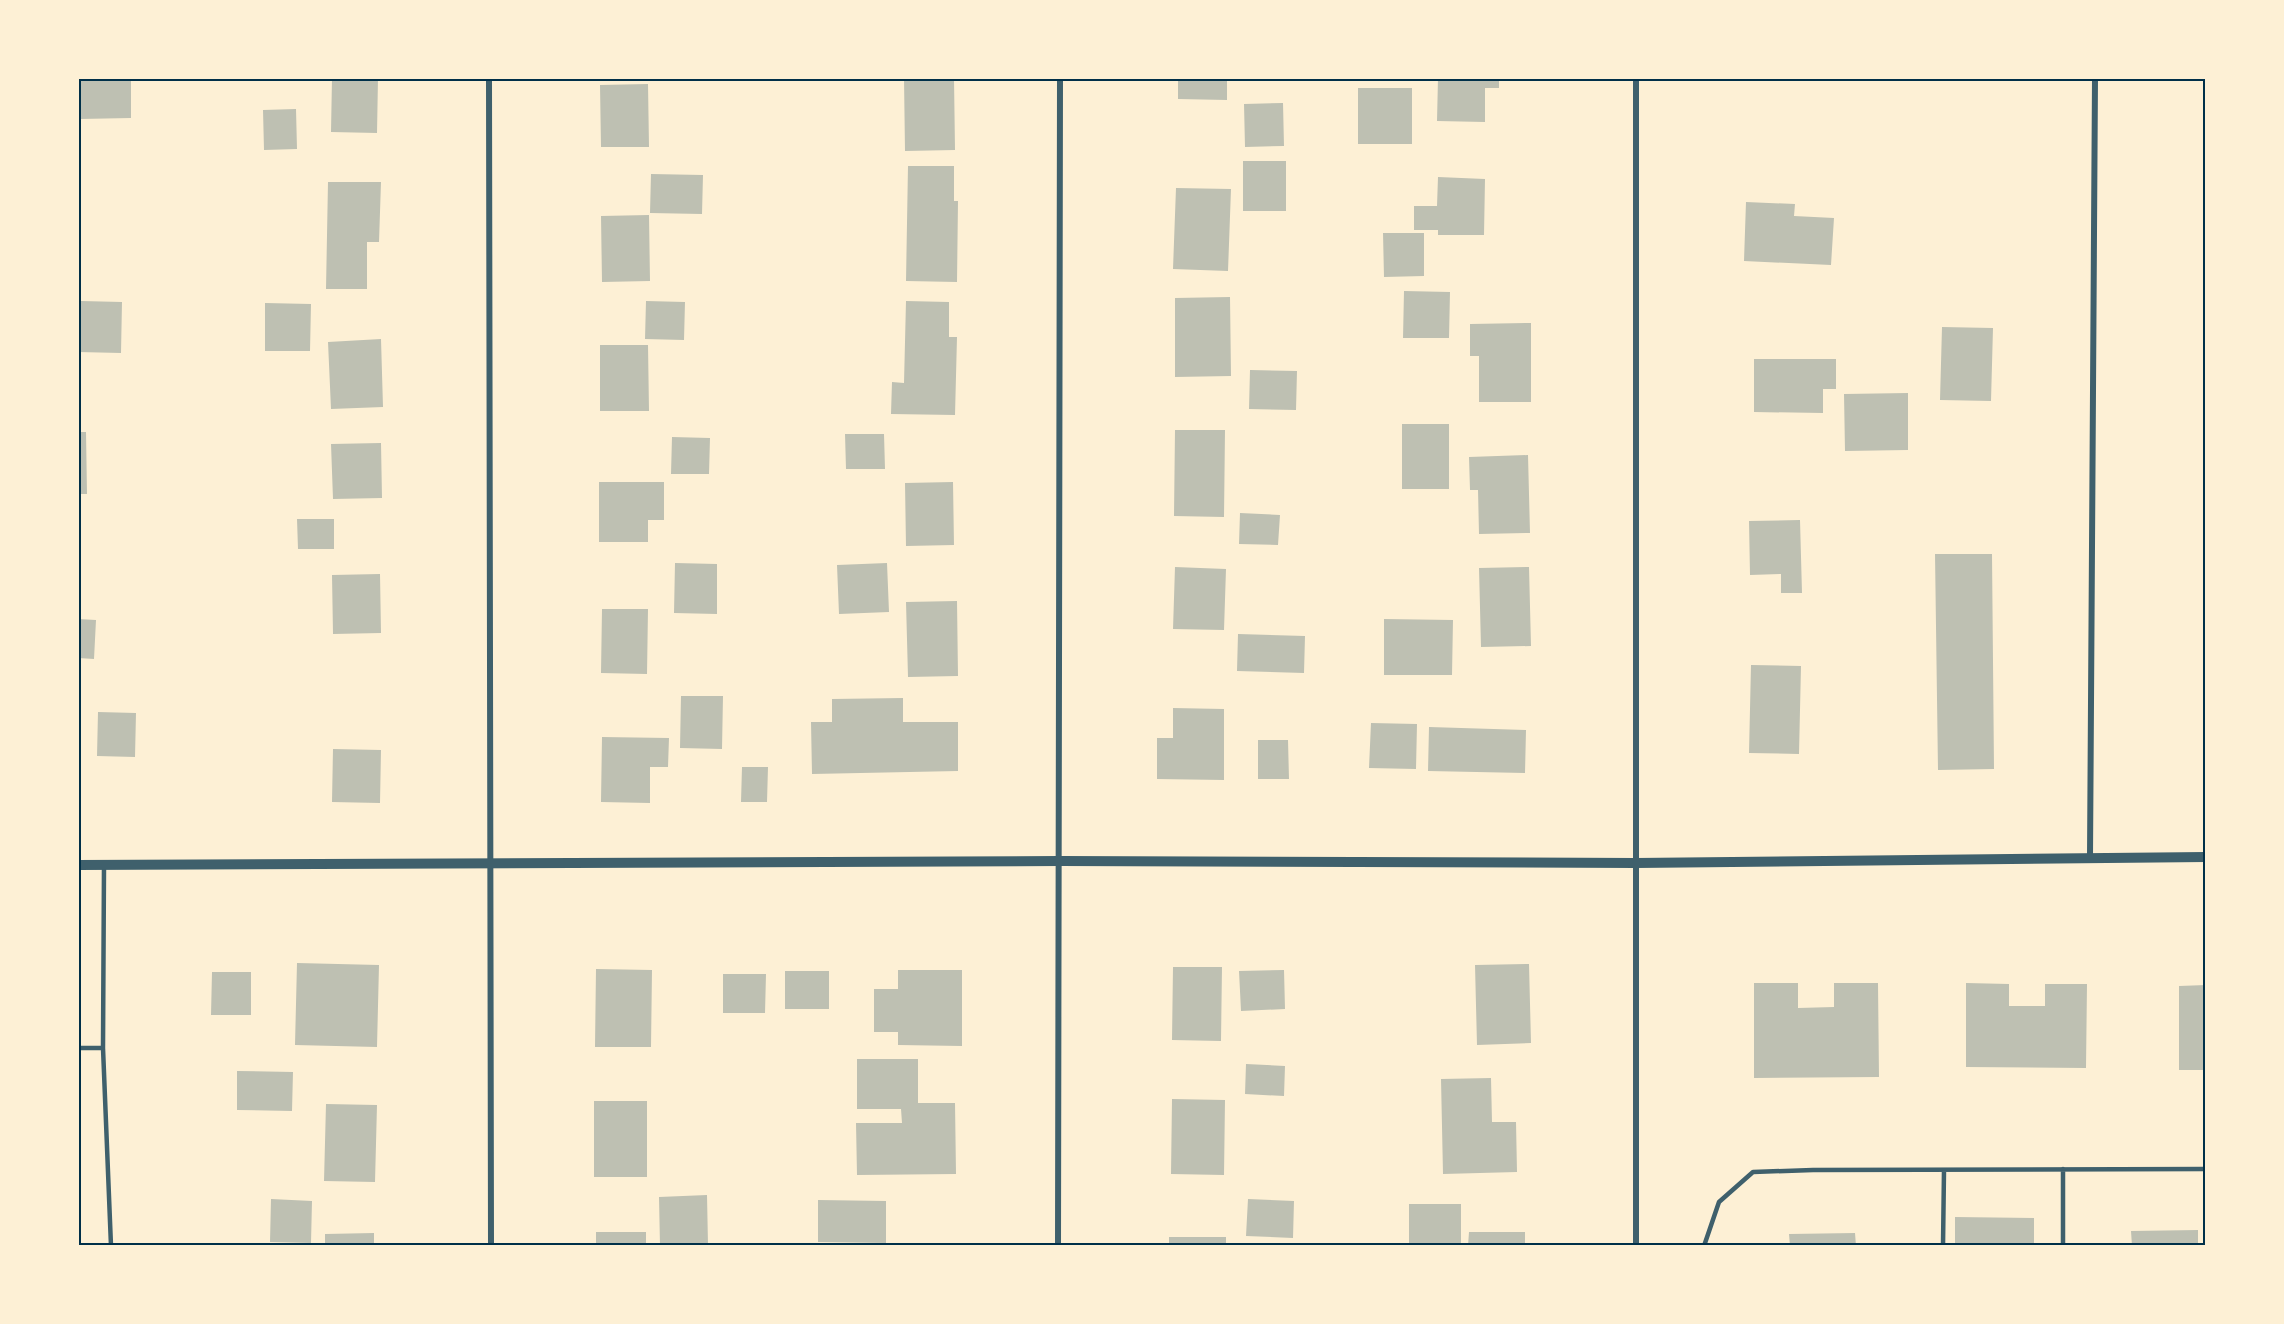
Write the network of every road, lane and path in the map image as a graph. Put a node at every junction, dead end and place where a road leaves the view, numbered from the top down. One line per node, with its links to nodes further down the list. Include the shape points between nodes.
1 (489, 78): 8 (street)
2 (1060, 78): 7 (street)
3 (1636, 78): 9 (street)
4 (2095, 78): 5 (street)
5 (2090, 858): 6 (street); 9 (street)
6 (2206, 858)
7 (1060, 861): 8 (street); 9 (street); 19 (street)
8 (491, 863): 11 (street); 18 (street)
9 (1636, 863): 20 (street)
10 (78, 865): 11 (street)
11 (104, 865): 13 (lane)
12 (78, 1048): 13 (lane)
13 (103, 1048): 17 (lane)
14 (2063, 1169): 15 (lane); 16 (lane); 23 (lane)
15 (2206, 1169)
16 (1944, 1170): 21 (lane, via 1753,1172 1719,1202); 22 (lane)
17 (111, 1246)
18 (491, 1246)
19 (1058, 1246)
20 (1636, 1246)
21 (1704, 1246)
22 (1943, 1246)
23 (2063, 1246)

